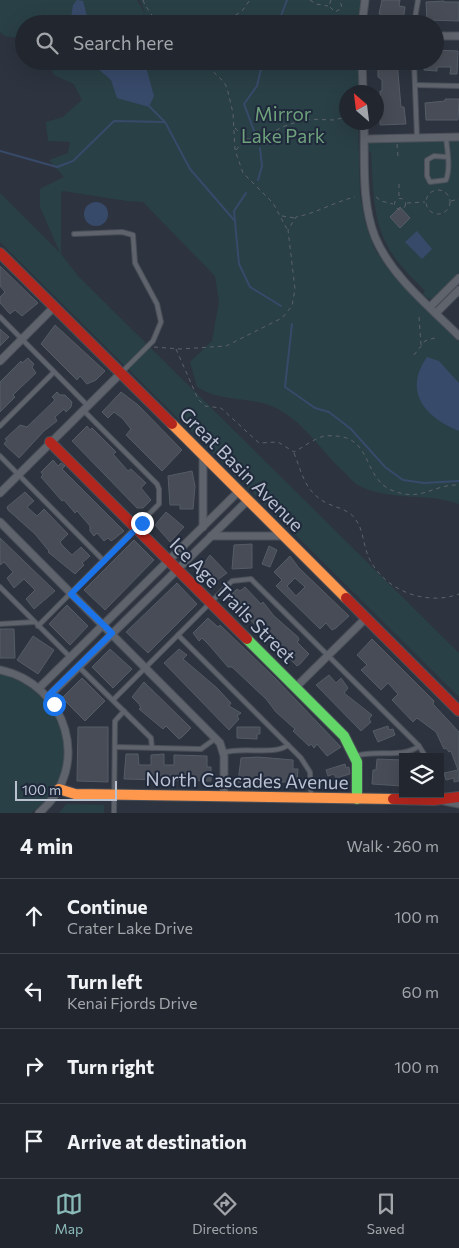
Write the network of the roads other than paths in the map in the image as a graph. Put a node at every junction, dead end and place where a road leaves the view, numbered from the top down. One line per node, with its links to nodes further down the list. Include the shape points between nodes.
1 (365, 0): 3 (street)
2 (418, 0): 4 (lane)
3 (363, 15)
4 (416, 15)
5 (444, 36): 6 (street)
6 (459, 36)
7 (362, 70): 9 (street)
8 (414, 70): 10 (lane)
9 (363, 85)
10 (415, 85): 11 (lane); 13 (lane)
11 (459, 86)
12 (364, 130): 16 (street)
13 (417, 137): 14 (street); 16 (street)
14 (446, 137): 15 (street); 17 (lane)
15 (459, 137)
16 (365, 139): 23 (street, via 367,202 375,237 395,269)
17 (447, 157): 17 (lane, via 446,180 430,182 426,160 434,156)
18 (74, 234): 30 (lane, via 122,232 133,235 135,263 161,316 158,332)
19 (0, 253): 22 (street, Great Basin Avenue)
20 (459, 278): 23 (street)
21 (459, 290): 24 (street)
22 (54, 306): 27 (street); 30 (street, Great Basin Avenue)
23 (430, 307): 24 (street)
24 (436, 313): 26 (street)
25 (0, 317): 27 (lane)
26 (459, 336)
27 (22, 339): 28 (street); 29 (lane)
28 (0, 361)
29 (54, 372): 31 (lane); 32 (lane)
30 (121, 373): 31 (street); 34 (street, Great Basin Avenue)
31 (85, 408): 33 (street); 42 (lane, via 158,486 159,506)
32 (0, 426)
33 (50, 442): 36 (street); 42 (street, Ice Age Trails Street)
34 (203, 455): 37 (street, Great Basin Avenue); 41 (street)
35 (0, 456): 36 (lane)
36 (18, 474): 38 (street); 45 (lane)
37 (239, 491): 39 (street, Great Basin Avenue); 41 (street)
38 (0, 493)
39 (248, 500): 43 (street); 44 (street, Great Basin Avenue)
40 (0, 522): 49 (street)
41 (203, 527): 46 (street)
42 (136, 528): 45 (lane); 46 (street, Ice Age Trails Street)
43 (211, 536): 44 (street); 47 (street)
44 (285, 536): 51 (street, Great Basin Avenue)
45 (104, 561): 49 (lane)
46 (169, 561): 47 (street, Ice Age Trails Street); 55 (street)
47 (177, 569): 50 (street, Ice Age Trails Street); 56 (street)
48 (0, 588): 52 (lane)
49 (71, 594): 54 (lane); 55 (street)
50 (210, 602): 57 (lane); 58 (lane, via 234,580 253,580); 63 (street, Ice Age Trails Street)
51 (366, 618): 58 (street); 68 (street, Great Basin Avenue)
52 (34, 622): 53 (lane); 54 (lane)
53 (0, 624)
54 (38, 626): 59 (lane)
55 (103, 626): 56 (street); 59 (street)
56 (112, 633): 60 (street); 61 (street)
57 (178, 635): 61 (lane); 70 (lane)
58 (328, 655): 63 (street); 71 (lane)
59 (71, 658): 64 (street)
60 (78, 666): 65 (street); 66 (lane)
61 (145, 668): 66 (lane); 69 (street)
62 (0, 670): 64 (street, via 26,678)
63 (296, 687): 76 (street, Ice Age Trails Street, via 344,736)
64 (39, 688): 65 (street)
65 (48, 696): 77 (street, via 63,721 67,737 66,769)
66 (113, 700): 67 (lane)
67 (124, 711): 72 (lane, via 115,721); 73 (lane, via 151,738)
68 (459, 711)
69 (216, 738): 73 (lane, via 201,749); 74 (street)
70 (288, 745): 74 (lane, via 279,750); 81 (lane, via 308,767)
71 (419, 746): 75 (lane); 76 (lane, via 410,752 367,752)
72 (115, 747): 73 (lane); 78 (lane)
73 (152, 748)
74 (223, 753): 79 (street)
75 (423, 753)
76 (356, 756): 84 (street, Ice Age Trails Street)
77 (59, 789): 78 (street, North Cascades Avenue, via 75,794); 86 (street)
78 (114, 795): 79 (street, North Cascades Avenue); 87 (lane)
79 (224, 797): 81 (street, North Cascades Avenue)
80 (459, 797): 83 (street, North Cascades Avenue)
81 (311, 798): 84 (street, North Cascades Avenue)
82 (435, 798): 84 (street, North Cascades Avenue); 85 (street, North Cascades Avenue)
83 (444, 798)
84 (357, 799)
85 (459, 804)
86 (39, 813)
87 (114, 813)

